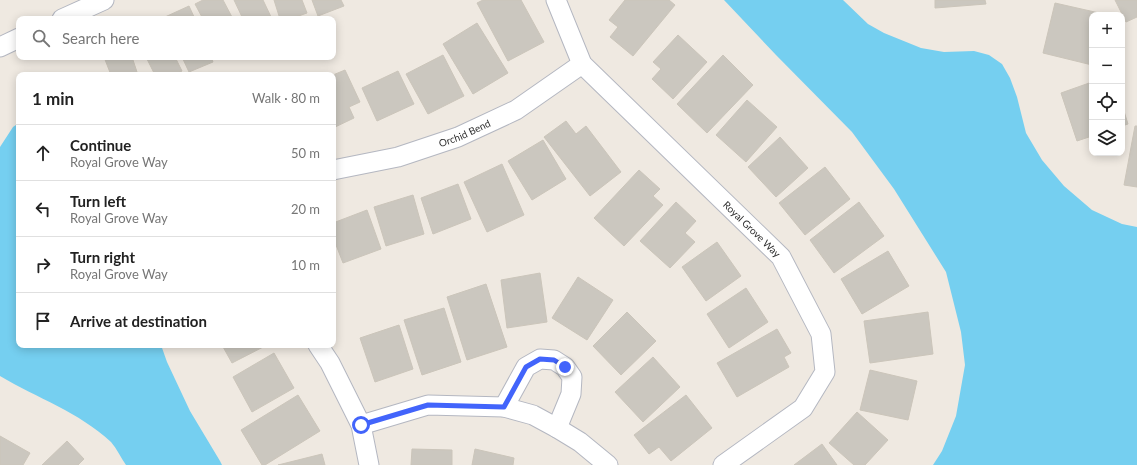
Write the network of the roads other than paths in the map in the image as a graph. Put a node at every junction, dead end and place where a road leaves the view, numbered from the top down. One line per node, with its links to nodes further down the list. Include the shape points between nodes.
1 (104, 0): 3 (street)
2 (556, 0): 6 (street, Royal Grove Way)
3 (69, 16)
4 (16, 39): 5 (street)
5 (0, 47)
6 (582, 64): 7 (street, Orchid Bend, via 516,110 458,137 398,157); 14 (street, Royal Grove Way, via 780,257 822,334 826,372 803,408)
7 (336, 169)
8 (320, 348): 10 (street)
9 (504, 407): 10 (street, via 428,405); 11 (street, via 533,415); 11 (street, via 526,367 540,359 554,360 565,367 572,377 571,394)
10 (361, 425): 12 (street)
11 (557, 428): 13 (street, via 580,442)
12 (369, 465)
13 (608, 465)
14 (723, 465)

